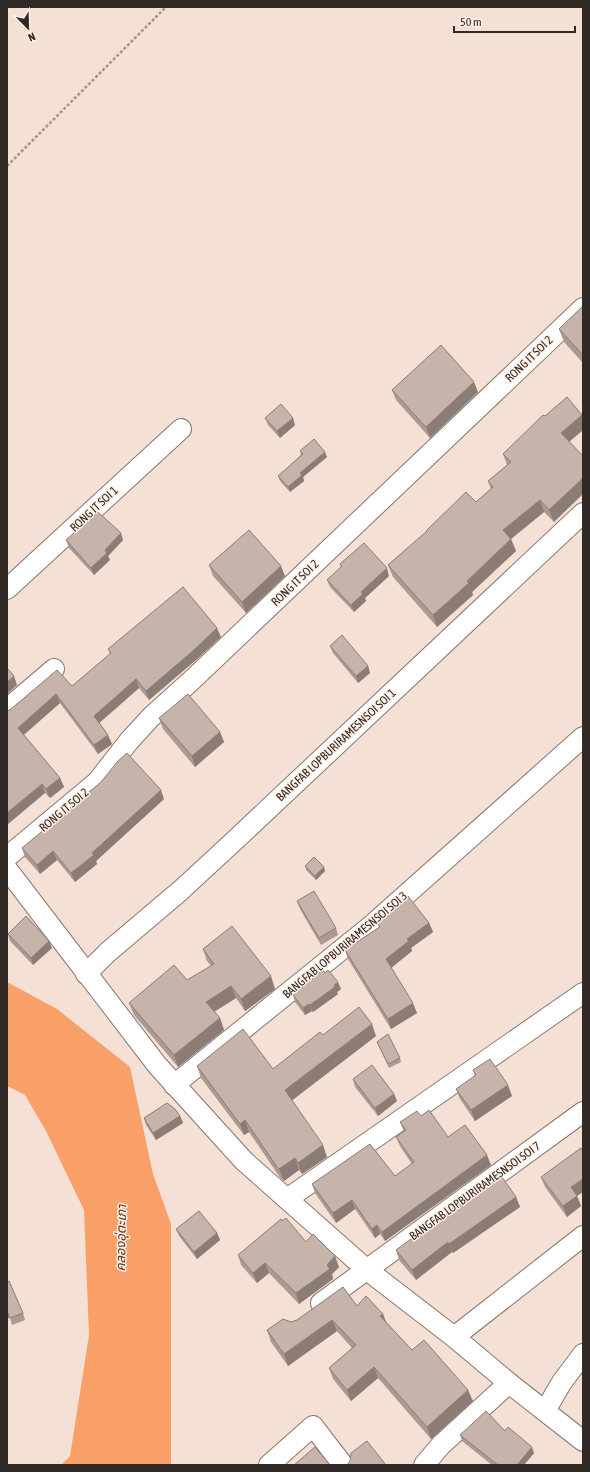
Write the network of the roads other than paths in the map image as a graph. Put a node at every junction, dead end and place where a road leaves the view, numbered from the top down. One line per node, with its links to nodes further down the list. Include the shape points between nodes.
1 (583, 308): 8 (street, RONG IT SOI 2, via 151,717 97,782)
2 (181, 429): 4 (street, RONG IT SOI 1)
3 (583, 513): 10 (street, BANGFAB LOPBURIRAMESNSOI SOI 1, via 232,843)
4 (7, 589)
5 (54, 669): 6 (street)
6 (7, 709)
7 (583, 737): 12 (street, BANGFAB LOPBURIRAMESNSOI SOI 3, via 372,925)
8 (7, 857)
9 (7, 869): 10 (street)
10 (86, 974): 12 (street)
11 (583, 993): 14 (street)
12 (174, 1085): 14 (street, via 244,1161)
13 (583, 1112): 16 (street, BANGFAB LOPBURIRAMESNSOI SOI 7)
14 (287, 1199): 16 (street)
15 (583, 1236): 18 (street)
16 (366, 1269): 17 (street, BANGFAB LOPBURIRAMESNSOI SOI 7); 18 (street)
17 (306, 1314)
18 (454, 1337): 20 (street)
19 (583, 1354): 21 (street)
20 (509, 1383): 21 (street); 25 (street, via 441,1445)
21 (545, 1411): 22 (street)
22 (583, 1441)
23 (269, 1465): 24 (street, via 313,1426)
24 (343, 1465)
25 (424, 1465)

